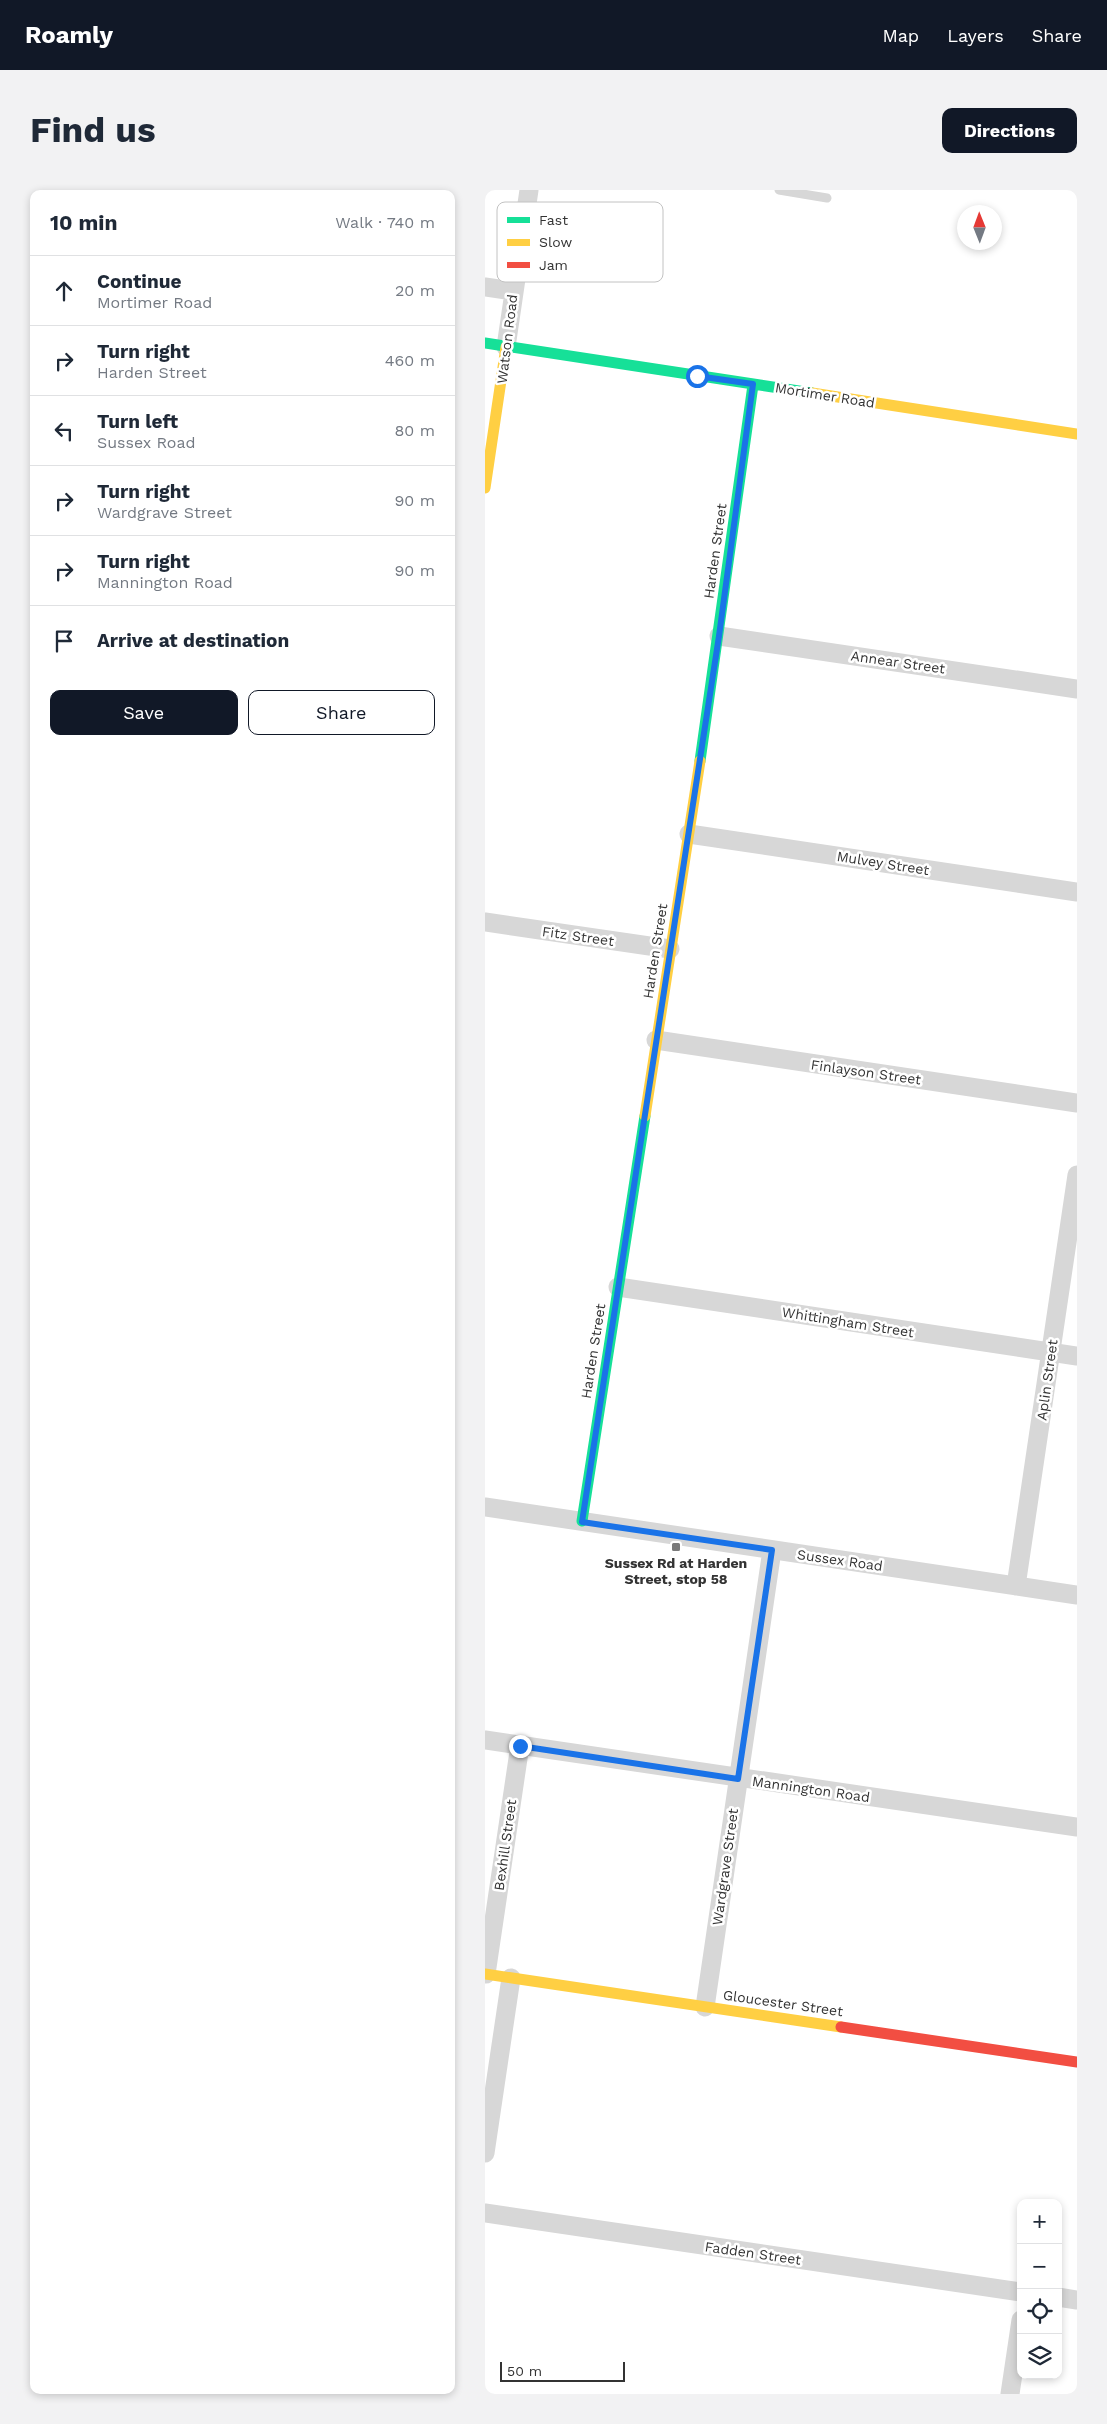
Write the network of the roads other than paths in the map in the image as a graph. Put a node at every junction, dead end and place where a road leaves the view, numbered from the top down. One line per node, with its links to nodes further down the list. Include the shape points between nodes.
1 (779, 190): 2 (lane)
2 (827, 198)
3 (515, 282): 5 (street, Watson Road)
4 (485, 287): 5 (street)
5 (513, 292): 7 (street, Watson Road)
6 (485, 343): 7 (street, Mortimer Road)
7 (506, 347): 8 (street, Mortimer Road); 10 (street, Watson Road)
8 (753, 384): 9 (street, Mortimer Road); 11 (street, Harden Street)
9 (1077, 434)
10 (485, 488)
11 (719, 636): 12 (street, Annear Street); 13 (street, Harden Street)
12 (1077, 689)
13 (689, 834): 14 (street, Mulvey Street); 16 (street, Harden Street)
14 (1077, 892)
15 (485, 922): 16 (street, Fitz Street)
16 (670, 950): 17 (street, Harden Street)
17 (656, 1040): 18 (street, Finlayson Street); 20 (street, Harden Street)
18 (1077, 1103)
19 (1077, 1175): 21 (street, Aplin Street)
20 (618, 1287): 21 (street, Whittingham Street); 24 (street, Harden Street)
21 (1052, 1352): 22 (street, Whittingham Street); 26 (street, Aplin Street)
22 (1077, 1356)
23 (485, 1507): 24 (street, Sussex Road)
24 (582, 1522): 25 (street, Sussex Road)
25 (772, 1550): 26 (street, Sussex Road); 30 (street, Wardgrave Street)
26 (1016, 1586): 27 (street, Sussex Road)
27 (1077, 1595)
28 (485, 1740): 29 (street, Mannington Road)
29 (520, 1746): 30 (street, Mannington Road); 32 (street, Bexhill Street)
30 (738, 1779): 31 (street, Mannington Road); 34 (street, Wardgrave Street)
31 (1077, 1827)
32 (486, 1974): 33 (street, Gloucester Street)
33 (511, 1978): 34 (street, Gloucester Street); 36 (street)
34 (705, 2007): 35 (street, Gloucester Street)
35 (1077, 2062)
36 (485, 2153)
37 (485, 2213): 38 (street, Fadden Street)
38 (1017, 2291)
39 (1062, 2298): 40 (street)
40 (1077, 2300)
41 (1019, 2334): 42 (street)
42 (1010, 2394)

